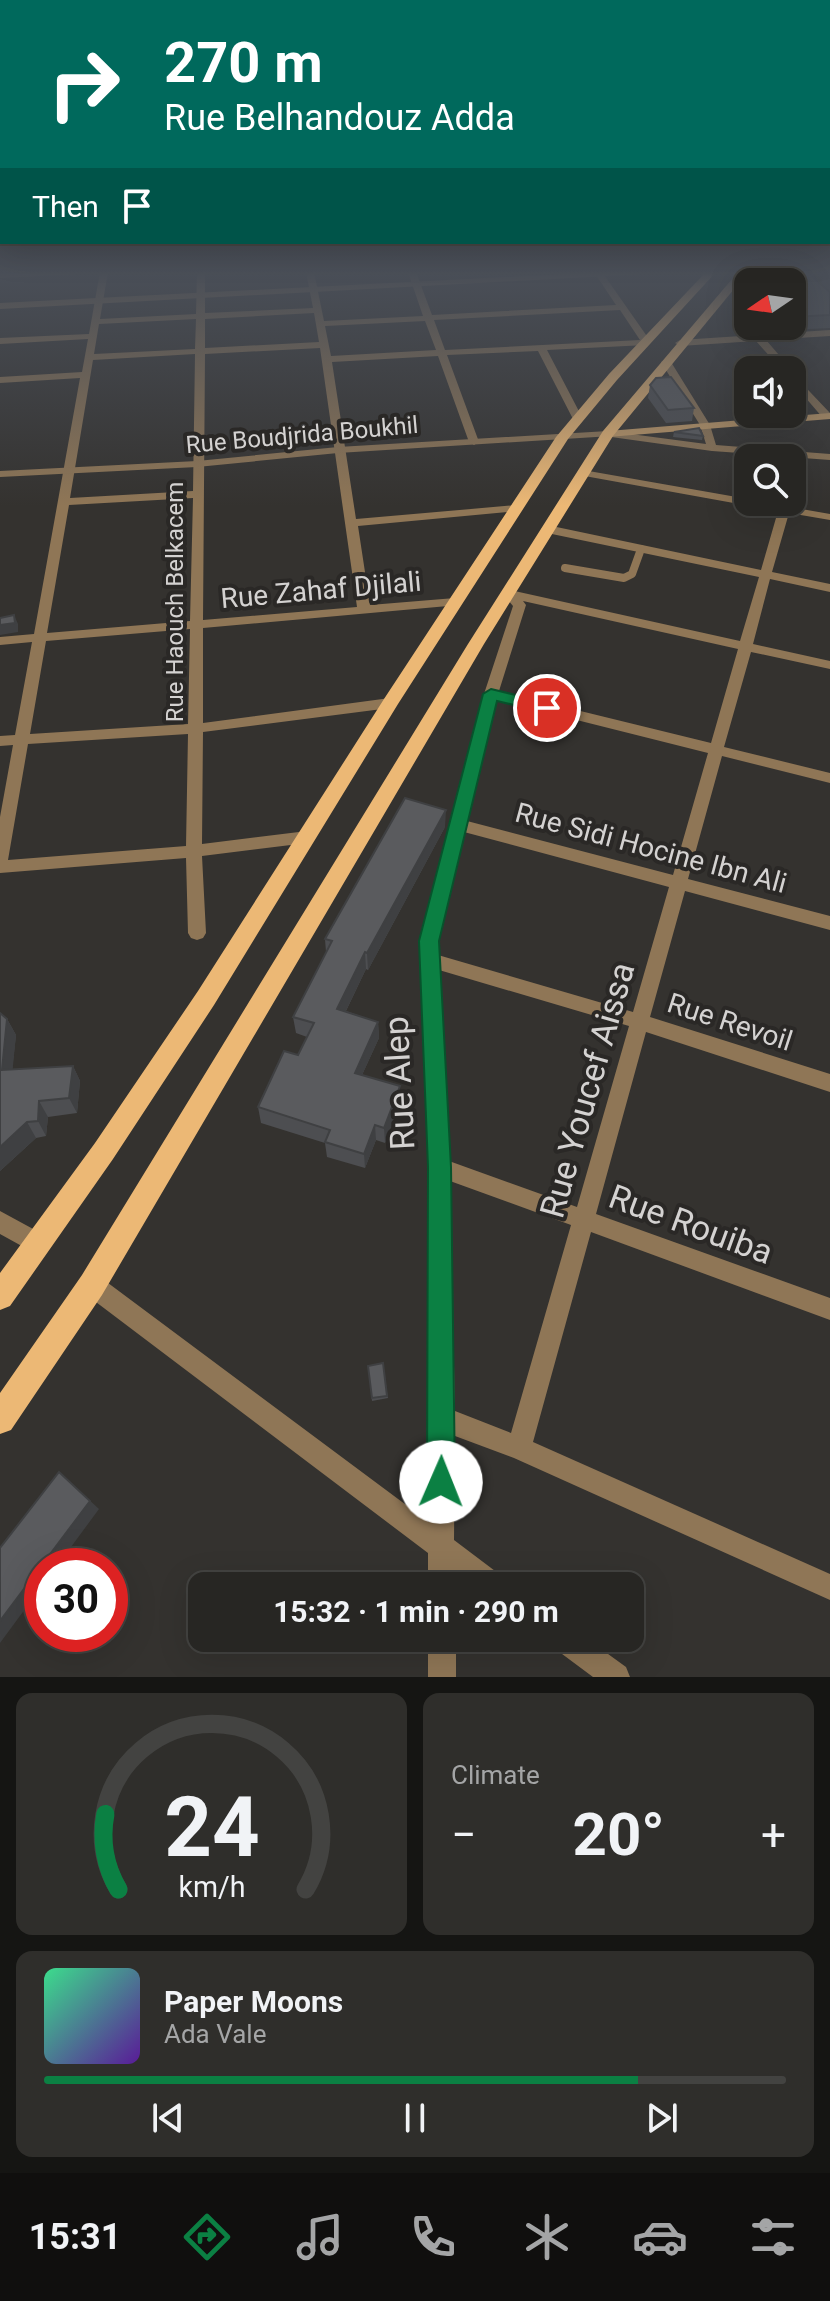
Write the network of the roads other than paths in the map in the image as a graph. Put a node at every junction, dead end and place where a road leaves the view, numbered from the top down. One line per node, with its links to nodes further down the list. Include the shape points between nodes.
1 (90, 350): 10 (street)
2 (242, 350): 8 (street)
3 (325, 350): 11 (street)
4 (487, 350): 9 (street)
5 (543, 350): 17 (street)
6 (639, 350): 17 (main road)
7 (675, 350): 12 (main road)
8 (200, 353): 10 (street); 27 (street, Rue Haouch Belkacem)
9 (442, 353): 11 (street); 21 (street)
10 (89, 357): 13 (street)
11 (327, 359): 23 (street)
12 (666, 362): 18 (street); 19 (main road)
13 (86, 375): 14 (street); 28 (street)
14 (0, 380)
15 (806, 392): 16 (street)
16 (828, 416): 18 (main road)
17 (578, 419): 20 (main road)
18 (705, 425): 19 (main road); 22 (street)
19 (608, 434): 20 (street, Rue Boudjrida Boukhil); 22 (street, Rue Boudjrida Boukhil); 29 (main road)
20 (563, 437): 21 (street, Rue Boudjrida Boukhil); 34 (main road)
21 (474, 442): 23 (street, Rue Boudjrida Boukhil)
22 (712, 448): 24 (street, Rue Boudjrida Boukhil)
23 (338, 450): 27 (street, Rue Boudjrida Boukhil); 38 (street)
24 (734, 450)
25 (806, 455): 26 (street, Rue Boudjrida Boukhil)
26 (830, 457)
27 (197, 464): 28 (street, Rue Boudjrida Boukhil); 31 (street, Rue Haouch Belkacem)
28 (69, 470): 30 (street, Rue Boudjrida Boukhil); 33 (street)
29 (583, 473): 32 (street); 39 (main road)
30 (0, 474)
31 (197, 494): 33 (street); 47 (street, Rue Haouch Belkacem)
32 (734, 497)
33 (64, 502): 48 (street)
34 (517, 508): 38 (street); 45 (main road)
35 (806, 511): 37 (street)
36 (782, 516): 42 (street, Rue Youcef Aissa)
37 (830, 517)
38 (351, 523): 46 (street)
39 (547, 529): 40 (street); 44 (main road)
40 (641, 549): 41 (lane, via 632,574 624,578); 42 (street)
41 (565, 568)
42 (766, 574): 43 (street); 50 (street, Rue Youcef Aissa)
43 (830, 588)
44 (509, 594): 50 (street); 52 (street, Rue Alep, via 520,605); 73 (main road)
45 (455, 602): 46 (street, Rue Zahaf Djilali); 53 (main road)
46 (364, 609): 47 (street, Rue Zahaf Djilali)
47 (197, 626): 48 (street, Rue Zahaf Djilali); 54 (street, Rue Haouch Belkacem)
48 (40, 638): 49 (street, Rue Zahaf Djilali); 55 (street)
49 (0, 641)
50 (745, 646): 51 (street); 57 (street, Rue Youcef Aissa)
51 (830, 665)
52 (491, 694): 57 (street); 59 (street, Rue Alep)
53 (390, 703): 54 (street); 60 (main road)
54 (198, 728): 55 (street); 61 (street, Rue Haouch Belkacem)
55 (22, 739): 56 (street); 62 (street)
56 (0, 741)
57 (717, 749): 58 (street); 63 (street, Rue Youcef Aissa)
58 (830, 778)
59 (458, 824): 63 (street, Rue Sidi Hocine Ibn Ali); 66 (street, Rue Alep)
60 (307, 837): 61 (street); 72 (main road, via 197,1011)
61 (194, 851): 62 (street); 65 (street, Rue Haouch Belkacem)
62 (0, 864)
63 (679, 881): 64 (street, Rue Sidi Hocine Ibn Ali); 67 (street, Rue Youcef Aissa)
64 (830, 923)
65 (197, 933)
66 (429, 960): 67 (street, Rue Revoil); 69 (street, Rue Alep)
67 (638, 1021): 68 (street, Rue Revoil); 70 (street, Rue Youcef Aissa)
68 (830, 1083)
69 (439, 1167): 70 (street, Rue Rouiba); 77 (street, Rue Alep)
70 (584, 1218): 75 (street, Rue Rouiba); 78 (street, Rue Youcef Aissa)
71 (0, 1222): 72 (street)
72 (38, 1244): 74 (main road)
73 (92, 1285): 76 (main road); 79 (street)
74 (0, 1296)
75 (830, 1309)
76 (0, 1419)
77 (443, 1419): 78 (street); 79 (street, Rue Alep)
78 (519, 1448): 82 (street)
79 (440, 1546): 80 (street, Rue Alep); 81 (street)
80 (441, 1572)
81 (475, 1572)
82 (830, 1587)
83 (442, 1652): 85 (street)
84 (583, 1652): 86 (street)
85 (442, 1677)
86 (616, 1677)

